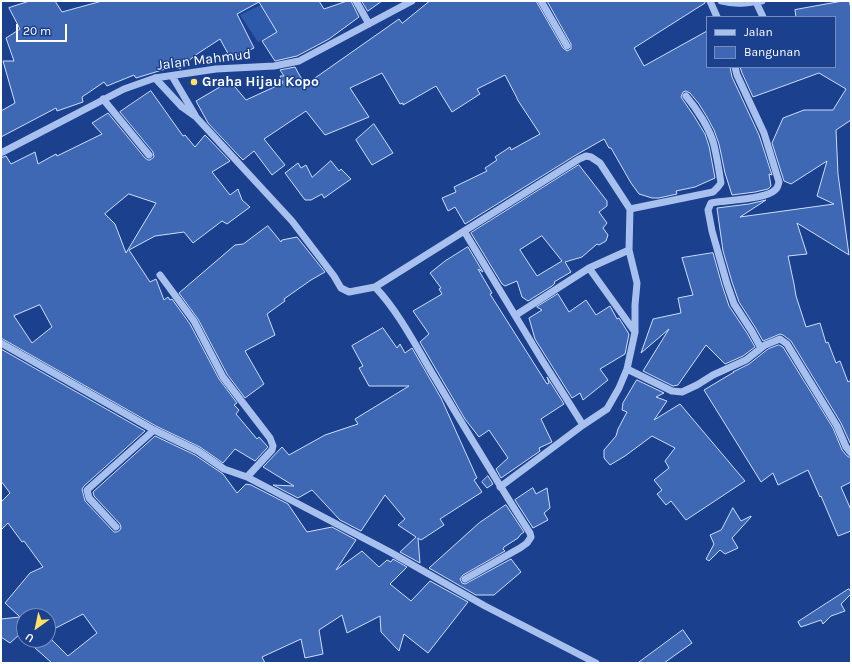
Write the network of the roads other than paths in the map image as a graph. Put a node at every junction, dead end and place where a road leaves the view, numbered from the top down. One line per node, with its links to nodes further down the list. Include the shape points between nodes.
1 (356, 1): 9 (street)
2 (412, 1): 9 (street, Jalan Mahmud)
3 (541, 1): 10 (street)
4 (710, 1): 7 (street)
5 (721, 1): 6 (street, via 738,4)
6 (759, 1): 8 (street)
7 (717, 16)
8 (763, 16)
9 (369, 24): 12 (street, Jalan Mahmud, via 299,61 274,66 216,69)
10 (567, 46)
11 (735, 68): 28 (street, via 764,133 779,182 777,188 766,196 711,203 708,210 734,304)
12 (172, 76): 13 (street, Jalan Mahmud); 16 (street)
13 (155, 78): 15 (street, Jalan Mahmud); 16 (street, via 182,107)
14 (686, 96): 19 (street, via 714,144 721,183 713,192)
15 (103, 99): 17 (street, Jalan Mahmud); 18 (street)
16 (196, 117): 24 (street, via 292,222 341,288 349,292)
17 (1, 153)
18 (149, 155)
19 (630, 209): 20 (street, via 600,163 586,156); 21 (street)
20 (464, 231): 24 (street); 25 (street)
21 (629, 250): 22 (street); 26 (street, via 637,282)
22 (589, 268): 25 (street); 26 (street)
23 (160, 275): 33 (street, via 194,321 223,377 270,438 272,450)
24 (375, 287): 34 (street, via 384,296 407,332)
25 (516, 315): 30 (street)
26 (635, 332): 29 (street)
27 (1, 343): 31 (street)
28 (761, 348): 29 (street, via 746,360 682,392 672,391); 32 (street, via 779,339 785,342)
29 (627, 369): 30 (street, via 606,409)
30 (583, 425): 34 (street)
31 (154, 430): 33 (street, via 198,451 224,469); 35 (street, via 87,490 89,498)
32 (851, 453)
33 (247, 477): 37 (street, via 390,552 484,606)
34 (500, 487): 36 (street, via 531,537 520,548)
35 (116, 527)
36 (465, 579)
37 (596, 663)

